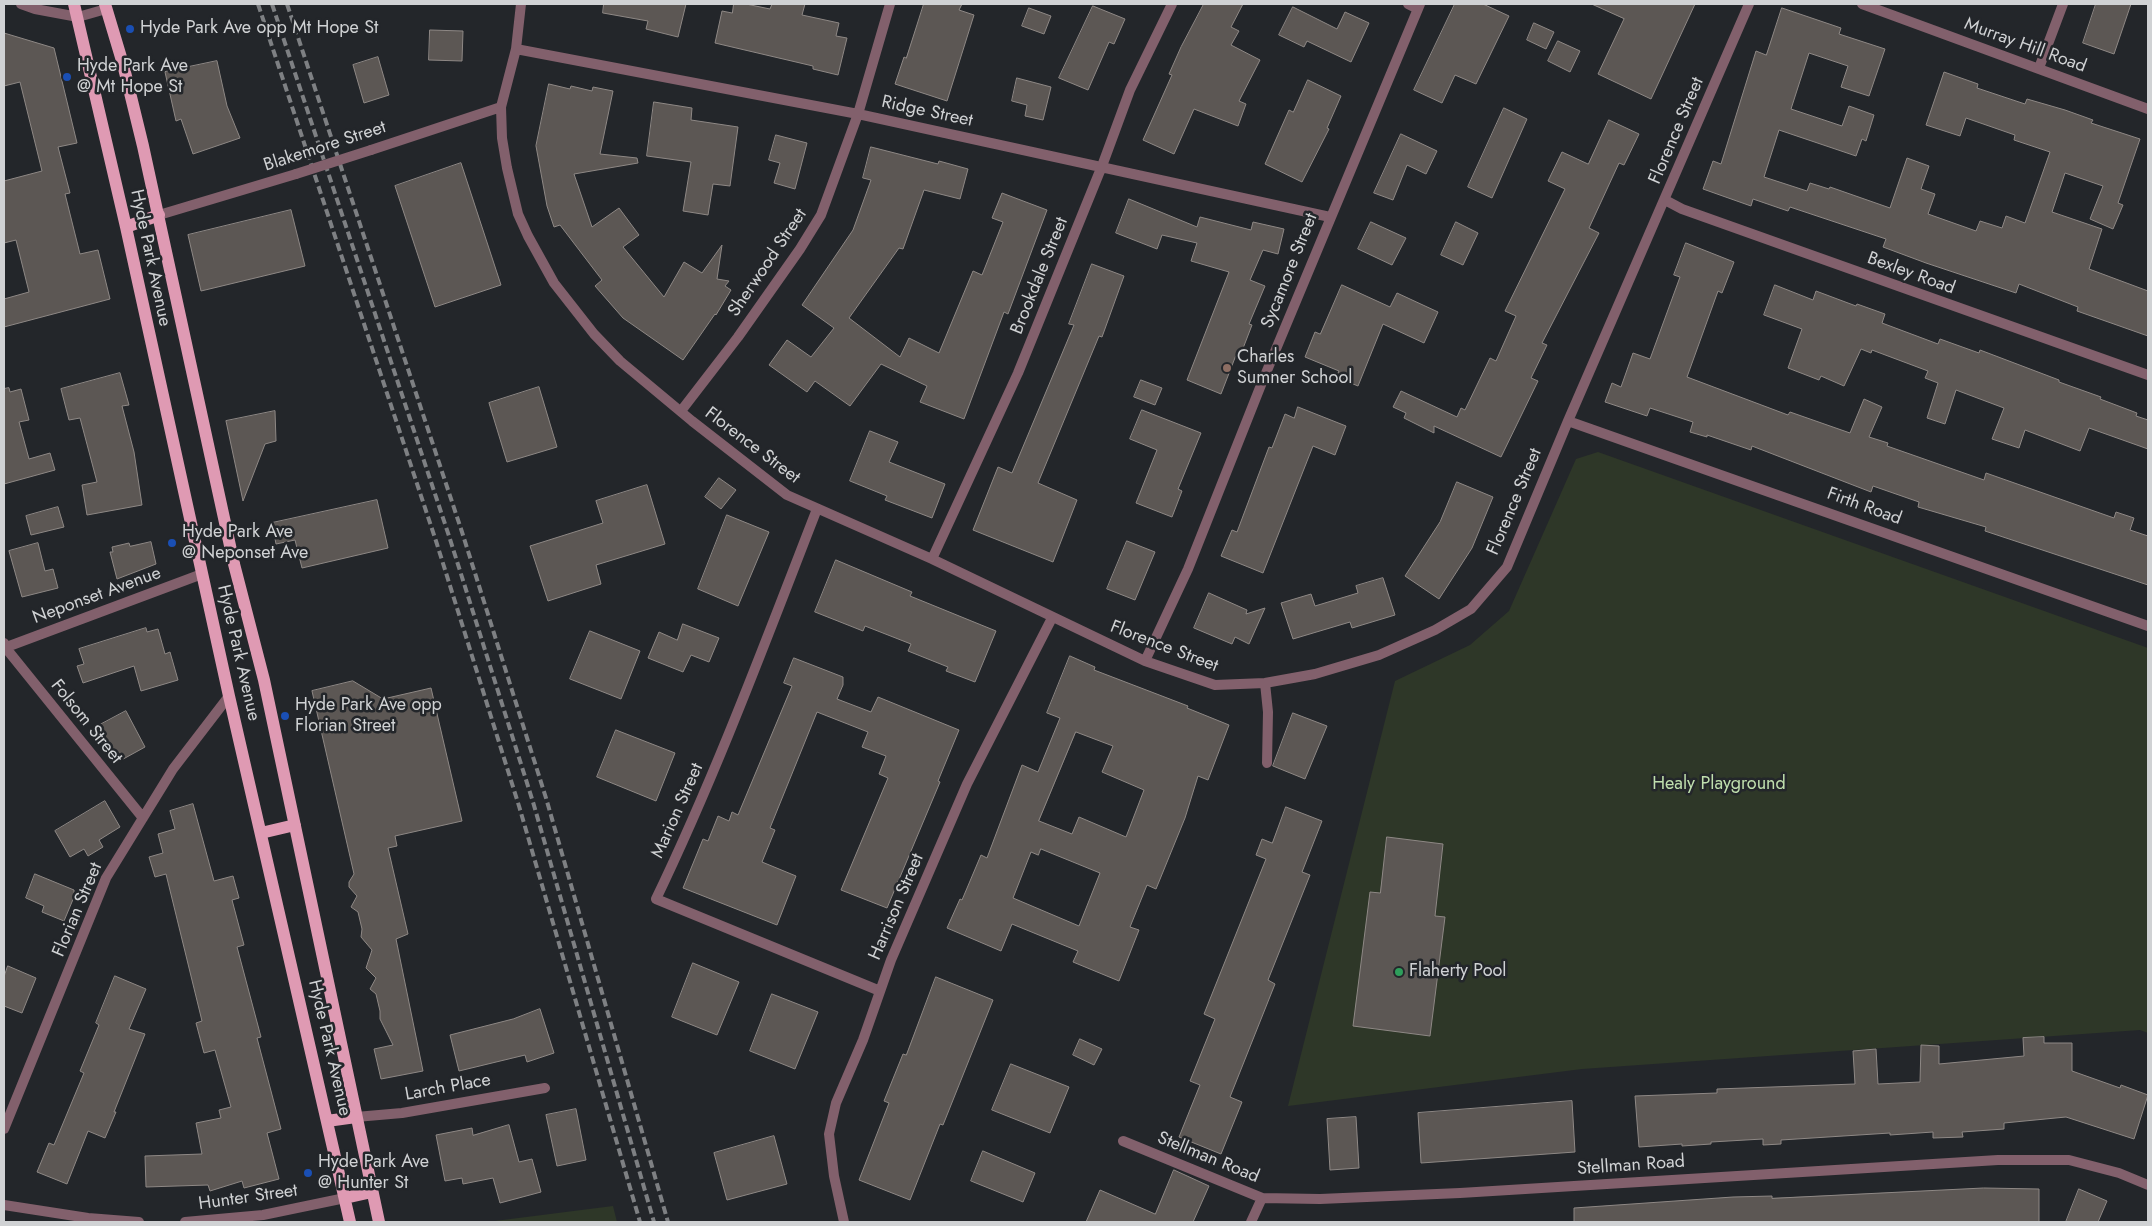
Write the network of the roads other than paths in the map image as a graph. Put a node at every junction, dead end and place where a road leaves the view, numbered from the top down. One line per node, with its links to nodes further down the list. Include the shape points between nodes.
1 (20, 4): 12 (street)
2 (74, 4): 12 (main road, Hyde Park Avenue)
3 (521, 4): 13 (street, Florence Street)
4 (890, 4): 17 (street, Sherwood Street)
5 (1172, 4): 18 (street, Brookdale Street, via 1130,90)
6 (1408, 4): 10 (street)
7 (1749, 4): 19 (street, Florence Street)
8 (1862, 4): 14 (street, Murray Hill Road)
9 (2064, 4): 14 (street)
10 (1419, 6): 21 (street, Sycamore Street)
11 (105, 7): 12 (street); 20 (main road, Hyde Park Avenue, via 123,64)
12 (78, 17): 22 (main road, Hyde Park Avenue)
13 (516, 49): 15 (street, Florence Street); 17 (street, Ridge Street)
14 (2039, 68): 16 (street, Murray Hill Road)
15 (501, 107): 20 (street, Blakemore Street, bridge); 24 (street, Florence Street, via 502,138 518,214 554,283 594,334)
16 (2148, 110)
17 (858, 114): 18 (street, Ridge Street); 24 (street, Sherwood Street, via 812,232 738,337)
18 (1102, 166): 21 (street, Ridge Street); 27 (street, Brookdale Street, via 1018,373)
19 (1665, 200): 23 (street, Bexley Road, via 1772,242); 25 (street, Florence Street)
20 (159, 215): 22 (main road); 37 (main road, Hyde Park Avenue, via 234,564 264,680)
21 (1330, 217): 32 (street, Sycamore Street, via 1188,569)
22 (126, 226): 28 (main road, Hyde Park Avenue)
23 (2148, 375)
24 (680, 411): 26 (street, Florence Street, via 787,495)
25 (1568, 420): 30 (street, Firth Road); 33 (street, Florence Street, via 1507,566 1471,609 1435,630 1379,655 1314,674)
26 (817, 509): 27 (street, Florence Street); 39 (street, Marion Street, via 718,762 656,899)
27 (932, 559): 29 (street, Florence Street)
28 (202, 574): 31 (street, Neponset Avenue); 34 (main road, Hyde Park Avenue)
29 (1052, 618): 32 (street, Florence Street); 39 (street, Harrison Street, via 967,784)
30 (2148, 626)
31 (4, 646): 36 (street, Folsom Street)
32 (1144, 661): 33 (street, Florence Street, via 1215,685)
33 (1265, 683): 35 (street)
34 (229, 696): 36 (street, Florian Street, via 173,769); 38 (main road, Hyde Park Avenue)
35 (1267, 763)
36 (143, 818): 43 (street, Florian Street, via 106,878)
37 (295, 825): 38 (main road); 41 (main road, Hyde Park Avenue)
38 (262, 833): 42 (main road, Hyde Park Avenue)
39 (880, 991): 54 (street, Harrison Street, via 836,1102 830,1134 834,1176)
40 (545, 1088): 41 (street, Larch Place, via 402,1113)
41 (356, 1117): 42 (main road); 46 (main road, Hyde Park Avenue)
42 (328, 1121): 47 (main road, Hyde Park Avenue)
43 (4, 1129)
44 (1122, 1141): 48 (street, Stellman Road)
45 (2148, 1185): 48 (street, Stellman Road, via 2119,1173 2069,1160 1998,1160 1460,1193)
46 (372, 1192): 47 (main road); 53 (main road, Hyde Park Avenue)
47 (345, 1198): 51 (street, Hunter Street, via 262,1215); 52 (main road, Hyde Park Avenue)
48 (1262, 1198): 55 (street)
49 (4, 1205): 50 (street)
50 (139, 1222)
51 (185, 1222)
52 (350, 1222)
53 (379, 1222)
54 (844, 1222)
55 (1252, 1222)

